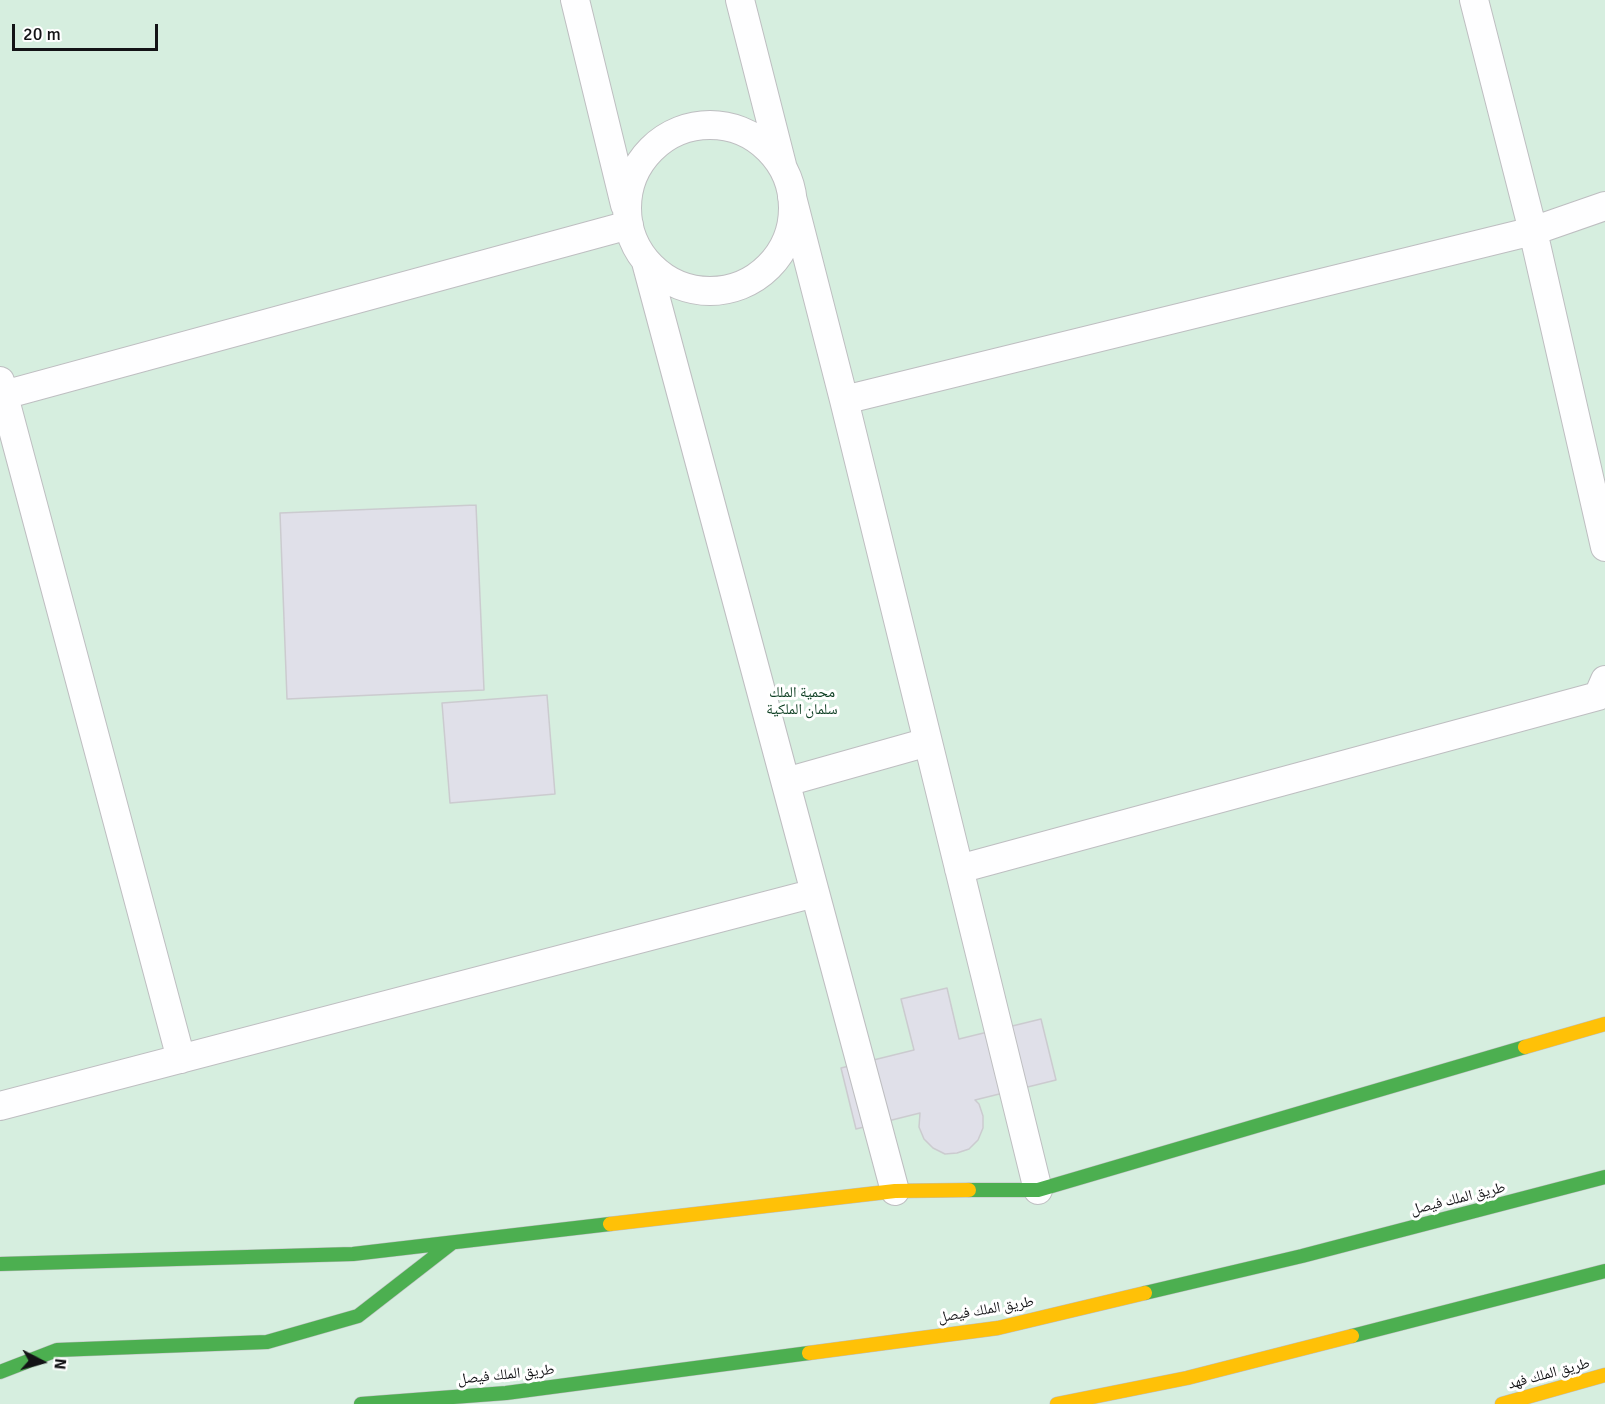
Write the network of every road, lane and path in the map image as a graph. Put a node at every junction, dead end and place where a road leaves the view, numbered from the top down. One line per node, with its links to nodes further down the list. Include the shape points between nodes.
1 (575, 0): 7 (lane)
2 (740, 0): 4 (lane)
3 (1474, 0): 8 (lane)
4 (784, 170): 5 (lane); 7 (lane, via 768,147 744,132 717,125 689,127 663,139 643,158 630,183)
5 (792, 197): 9 (lane, via 791,224 782,249 765,270 743,284 717,291 690,289 666,279); 11 (lane)
6 (1605, 206): 8 (lane)
7 (628, 218): 9 (lane, via 632,239); 10 (lane)
8 (1533, 231): 11 (lane); 12 (lane)
9 (645, 262): 15 (lane)
10 (1, 391): 19 (lane)
11 (844, 400): 14 (lane)
12 (1605, 547)
13 (1605, 680): 16 (lane, via 1598,696)
14 (928, 742): 15 (lane); 16 (lane)
15 (786, 782): 17 (lane)
16 (959, 868): 22 (lane)
17 (815, 893): 19 (lane); 23 (lane)
18 (1605, 1024): 22 (street)
19 (181, 1059): 20 (lane)
20 (0, 1106)
21 (1605, 1177): 29 (street, طريق الملك فيصل, via 1302,1256 998,1328 506,1393)
22 (1038, 1190): 23 (street)
23 (895, 1191): 24 (street)
24 (452, 1243): 25 (street, via 353,1254); 27 (street, via 358,1316 267,1342 57,1350)
25 (0, 1264)
26 (1605, 1270): 30 (street, via 1187,1378)
27 (0, 1372)
28 (1605, 1375): 31 (street, طريق الملك فهد)
29 (361, 1404)
30 (1057, 1404)
31 (1502, 1404)

